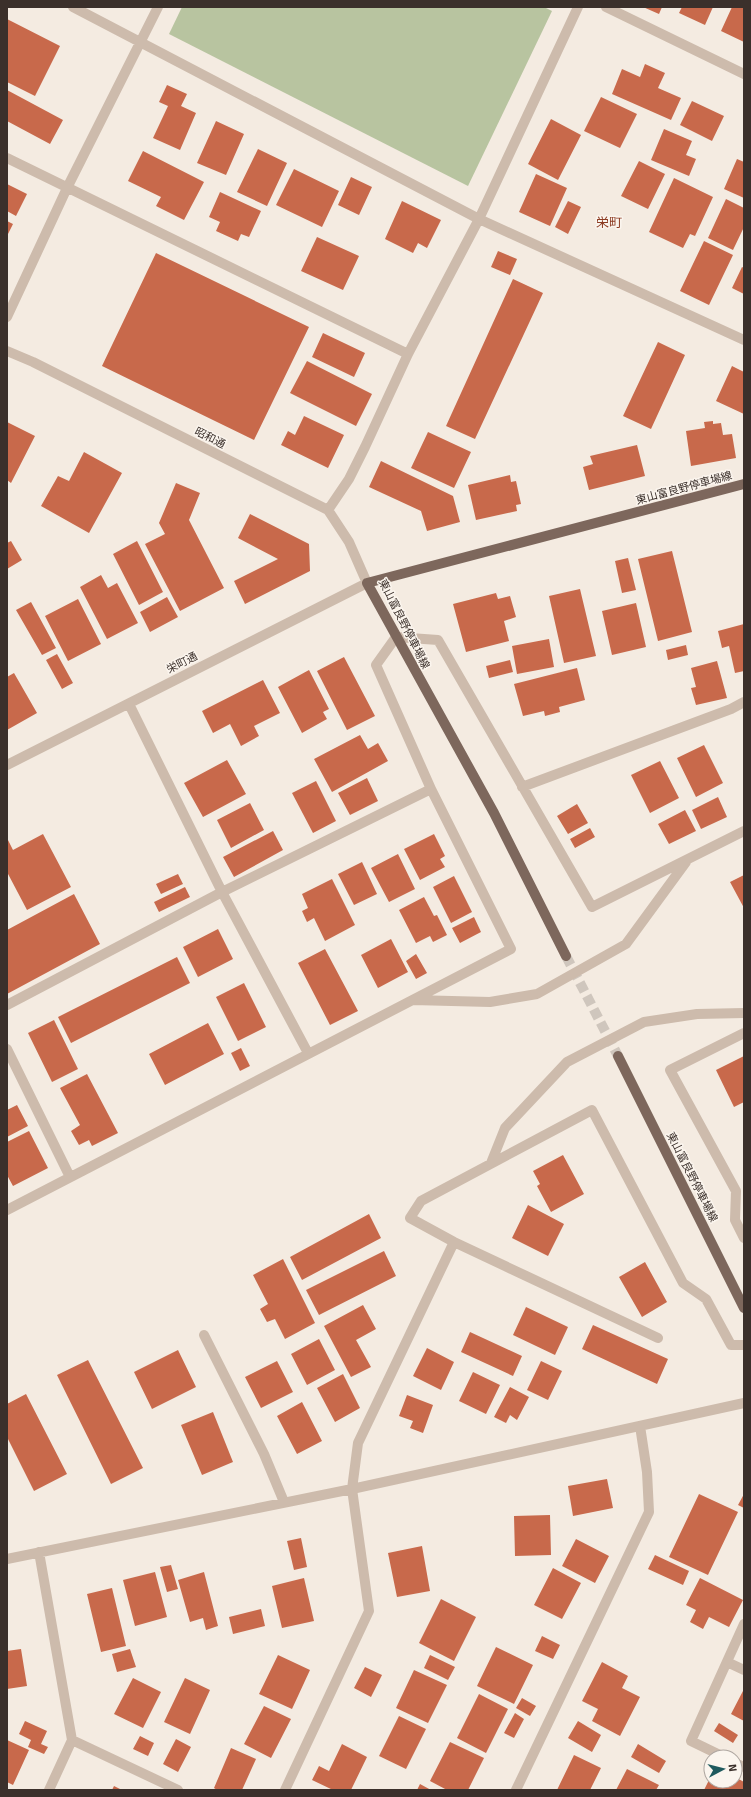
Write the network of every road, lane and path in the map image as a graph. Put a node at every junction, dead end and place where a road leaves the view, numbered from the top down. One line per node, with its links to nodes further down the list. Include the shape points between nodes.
1 (73, 7): 5 (street)
2 (158, 7): 5 (street)
3 (578, 7): 9 (street)
4 (606, 7): 6 (street)
5 (140, 41): 8 (street); 9 (street)
6 (744, 74)
7 (7, 158): 8 (street)
8 (67, 188): 10 (street); 13 (street)
9 (479, 219): 11 (street); 13 (street)
10 (7, 317)
11 (744, 340)
12 (7, 351): 15 (street, 昭和通)
13 (408, 354): 15 (street, via 349,479)
14 (744, 484): 16 (main road, 東山富良野停車場線)
15 (328, 510): 16 (street, via 349,542)
16 (367, 583): 17 (main road, 東山富良野停車場線); 19 (street, 栄町通)
17 (396, 637): 21 (street, via 438,640); 22 (street, via 376,665); 26 (main road, 東山富良野停車場線, via 494,813)
18 (744, 702): 21 (street)
19 (129, 704): 20 (street, 栄町通); 25 (street)
20 (7, 765)
21 (522, 787): 24 (street, via 592,907)
22 (431, 788): 25 (street); 27 (street, via 511,949)
23 (744, 831): 24 (street)
24 (687, 860): 27 (street, via 626,944 537,994 490,1002)
25 (222, 892): 28 (street); 32 (street)
26 (566, 956)
27 (411, 1000): 32 (street)
28 (7, 1005)
29 (744, 1013): 34 (street, via 697,1014 644,1022 567,1062 505,1128)
30 (744, 1033): 37 (street, via 670,1070 736,1191 735,1220)
31 (7, 1049): 35 (street)
32 (308, 1053): 35 (street)
33 (618, 1056): 39 (main road, 東山富良野停車場線)
34 (491, 1163): 38 (street, via 421,1201 410,1218); 42 (street, via 592,1110 683,1283 706,1299 731,1345)
35 (70, 1177): 36 (street)
36 (7, 1210)
37 (744, 1238)
38 (454, 1242): 41 (street); 45 (street, via 358,1443)
39 (744, 1308)
40 (204, 1335): 46 (street, via 264,1454)
41 (658, 1338)
42 (744, 1345)
43 (744, 1403): 44 (street)
44 (640, 1426): 45 (street); 57 (street, via 647,1472 649,1512)
45 (352, 1489): 46 (street); 56 (street, via 369,1610)
46 (284, 1502): 47 (street)
47 (39, 1552): 48 (street); 52 (street)
48 (7, 1559)
49 (744, 1624): 50 (street)
50 (727, 1662): 51 (street); 53 (street, via 691,1741)
51 (744, 1670)
52 (72, 1740): 54 (street); 55 (street)
53 (708, 1749)
54 (48, 1790)
55 (178, 1790)
56 (285, 1790)
57 (516, 1790)

